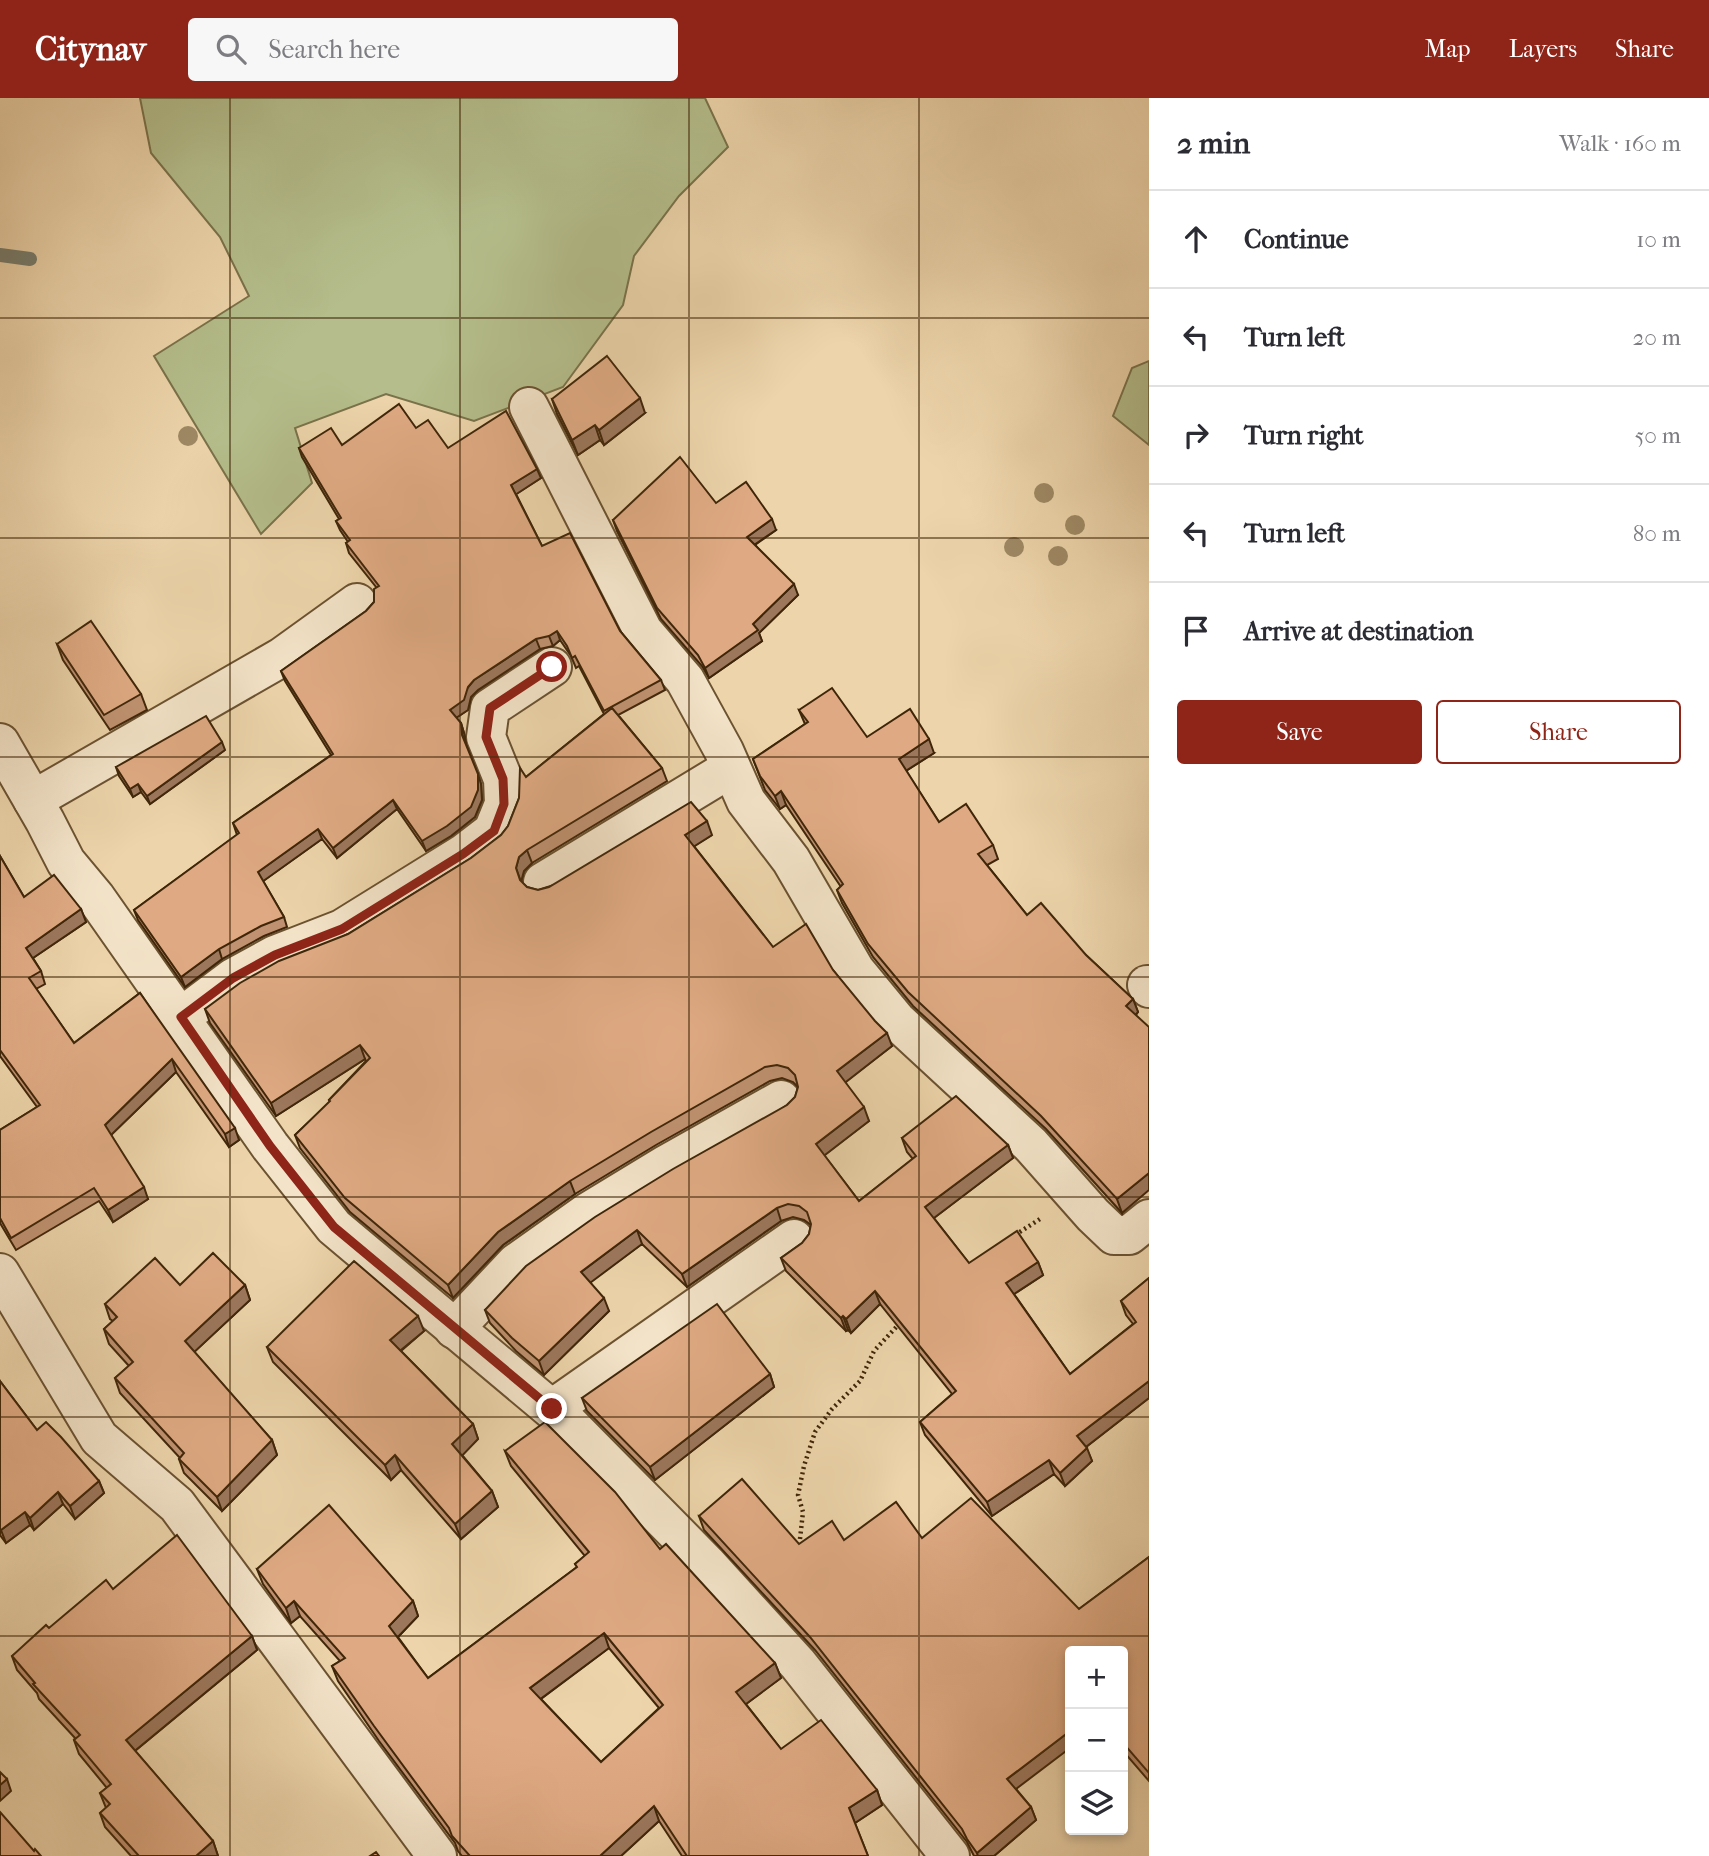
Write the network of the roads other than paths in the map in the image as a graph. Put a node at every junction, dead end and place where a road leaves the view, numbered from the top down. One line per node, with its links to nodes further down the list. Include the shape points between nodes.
1 (529, 407): 5 (street, via 643,631 685,680)
2 (357, 603): 6 (street, via 282,657)
3 (552, 667): 8 (street, via 490,708 486,737 503,779 504,804 494,831 342,929 275,955 233,978)
4 (0, 743): 6 (street)
5 (731, 768): 7 (street); 10 (street, via 746,801 791,860 855,970 897,1021 1031,1144 1114,1236 1129,1235)
6 (33, 800): 8 (street, via 66,862)
7 (543, 882)
8 (181, 1017): 13 (street, via 270,1146 334,1227)
9 (780, 1100): 13 (street, via 588,1212 516,1263)
10 (1149, 1219)
11 (794, 1239): 14 (street)
12 (0, 1273): 15 (street, via 99,1438 177,1505)
13 (454, 1329): 14 (street)
14 (552, 1409): 16 (street, via 707,1564 798,1664)
15 (438, 1856)
16 (950, 1856)

